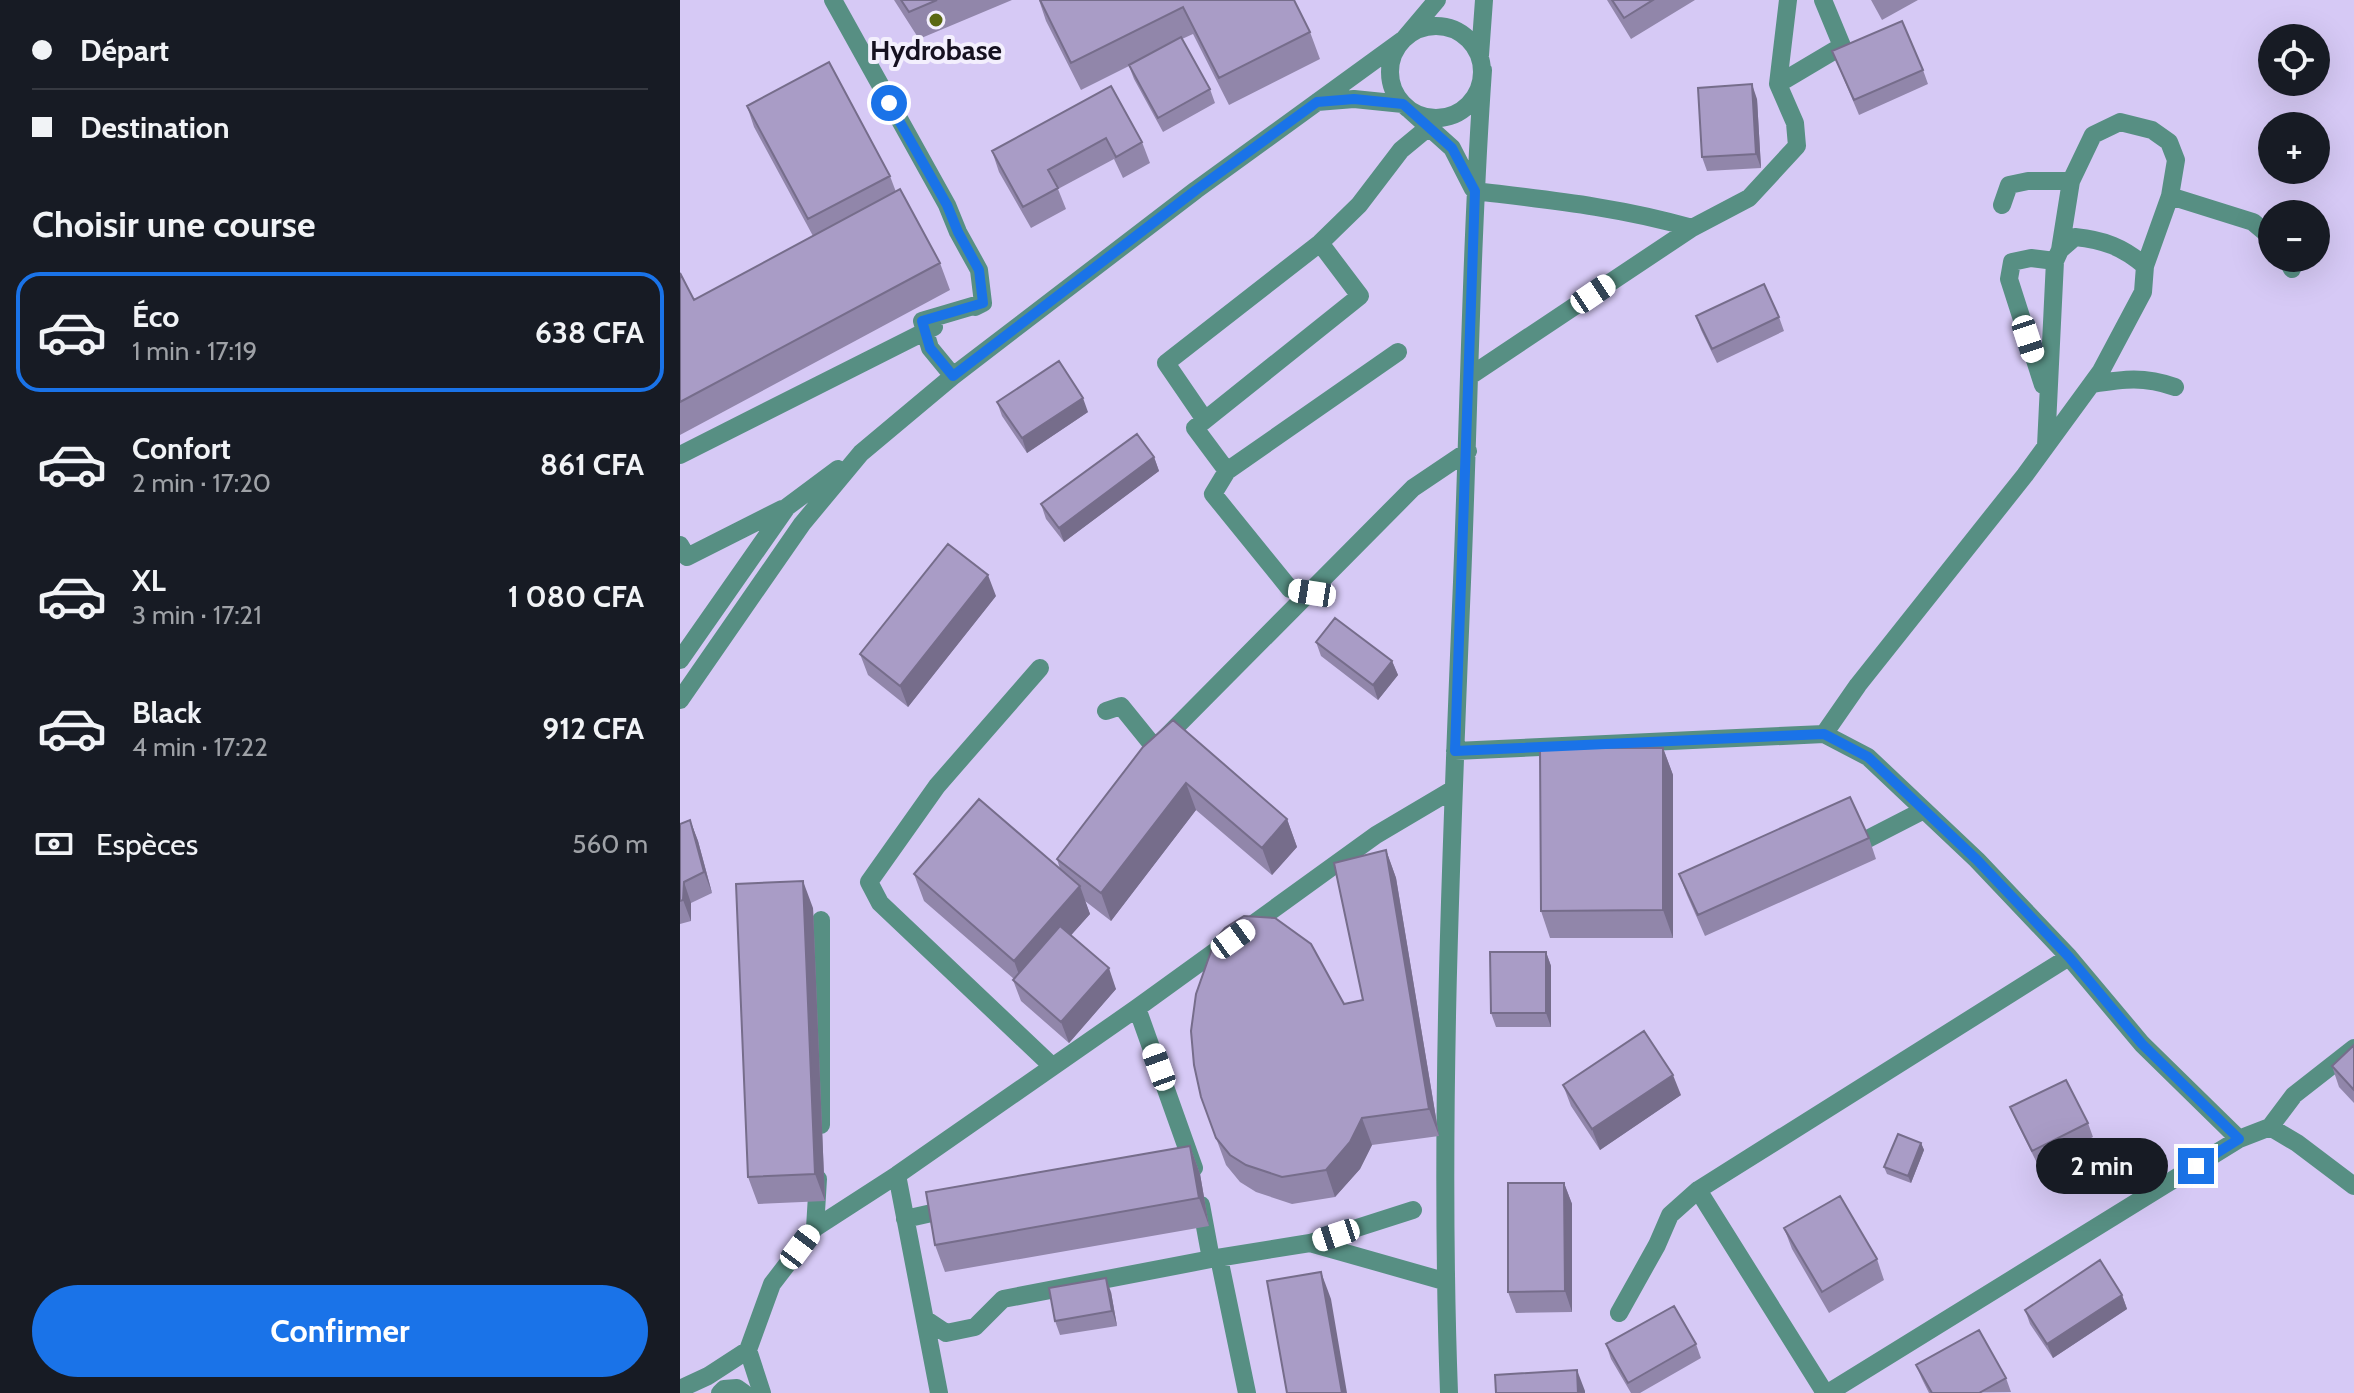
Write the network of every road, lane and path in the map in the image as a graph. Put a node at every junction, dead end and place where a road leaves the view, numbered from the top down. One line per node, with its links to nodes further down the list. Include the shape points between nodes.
1 (833, 0): 21 (lane, via 947,205 979,270)
2 (1437, 0): 6 (lane)
3 (1484, 0): 7 (lane)
4 (1788, 0): 8 (lane)
5 (1823, 0): 8 (lane, via 1842,46)
6 (1404, 39): 7 (lane, via 1415,31 1444,26 1470,40); 9 (lane); 10 (lane, via 1390,72)
7 (1481, 62): 10 (lane, via 1476,95 1456,114 1428,117); 13 (lane)
8 (1778, 84): 17 (lane, via 1795,123 1797,146 1749,198)
9 (1317, 102): 10 (lane); 23 (lane)
10 (1403, 104): 11 (lane)
11 (1430, 126): 13 (lane, via 1452,148); 18 (lane, via 1401,150 1359,205)
12 (2071, 181): 14 (lane, via 2093,135 2120,122 2152,130 2169,142 2176,160); 15 (lane, via 2009,185); 19 (lane)
13 (1475, 191): 17 (lane, via 1584,203); 24 (lane)
14 (2170, 196): 16 (lane); 20 (lane)
15 (2002, 205)
16 (2258, 226)
17 (1692, 228): 24 (lane)
18 (1320, 243): 28 (lane, via 1166,363); 28 (lane, via 1360,296)
19 (2058, 256): 20 (lane, via 2075,237 2105,241); 27 (lane); 27 (lane, via 2012,262 2009,279)
20 (2145, 266): 25 (lane, via 2143,292)
21 (983, 303): 23 (lane, via 922,321 930,348); 32 (lane)
22 (1398, 352): 33 (lane)
23 (953, 376): 29 (lane)
24 (1470, 376): 31 (lane)
25 (2092, 384): 26 (lane, via 2152,379); 30 (lane)
26 (2175, 387)
27 (2048, 398): 30 (lane)
28 (1205, 420): 33 (lane, via 1195,428)
29 (872, 444): 34 (lane); 39 (lane, via 802,524)
30 (2046, 446): 41 (lane)
31 (1468, 451): 36 (lane, via 1413,488); 42 (lane)
32 (680, 455)
33 (1227, 471): 36 (lane, via 1213,494 1290,589)
34 (787, 507): 35 (lane, via 687,557); 37 (lane)
35 (680, 545)
36 (1312, 593): 40 (lane, via 1155,748 1121,706)
37 (680, 660)
38 (1040, 668): 50 (lane, via 937,786 869,882 880,903)
39 (680, 700)
40 (1106, 711)
41 (1824, 734): 42 (lane, via 1668,749); 44 (lane, via 1868,757)
42 (1455, 751): 43 (lane)
43 (1452, 790): 48 (lane, via 1376,835); 62 (lane)
44 (1924, 810): 45 (lane); 47 (lane)
45 (1842, 853)
46 (821, 920): 59 (lane)
47 (2069, 957): 52 (lane, via 2142,1044); 55 (lane)
48 (1137, 1008): 50 (lane); 61 (lane)
49 (2354, 1048): 51 (lane, via 2294,1095)
50 (1052, 1066): 53 (lane)
51 (2270, 1127): 52 (lane); 54 (lane)
52 (2239, 1139): 73 (lane)
53 (897, 1175): 58 (lane); 59 (lane)
54 (2354, 1186)
55 (1698, 1190): 63 (lane, via 1670,1215); 73 (lane)
56 (967, 1205): 58 (lane)
57 (1413, 1210): 60 (lane)
58 (905, 1219): 64 (lane)
59 (815, 1228): 65 (lane, via 772,1284)
60 (1310, 1243): 61 (lane); 62 (lane)
61 (1215, 1258): 64 (lane, via 1003,1299 975,1327 946,1333); 71 (lane)
62 (1444, 1281): 72 (lane)
63 (1619, 1313)
64 (925, 1319): 70 (lane)
65 (748, 1350): 66 (lane); 69 (lane)
66 (680, 1389)
67 (720, 1393): 68 (lane, via 737,1388)
68 (744, 1393)
69 (762, 1393)
70 (939, 1393)
71 (1247, 1393)
72 (1449, 1393)
73 (1826, 1393)

